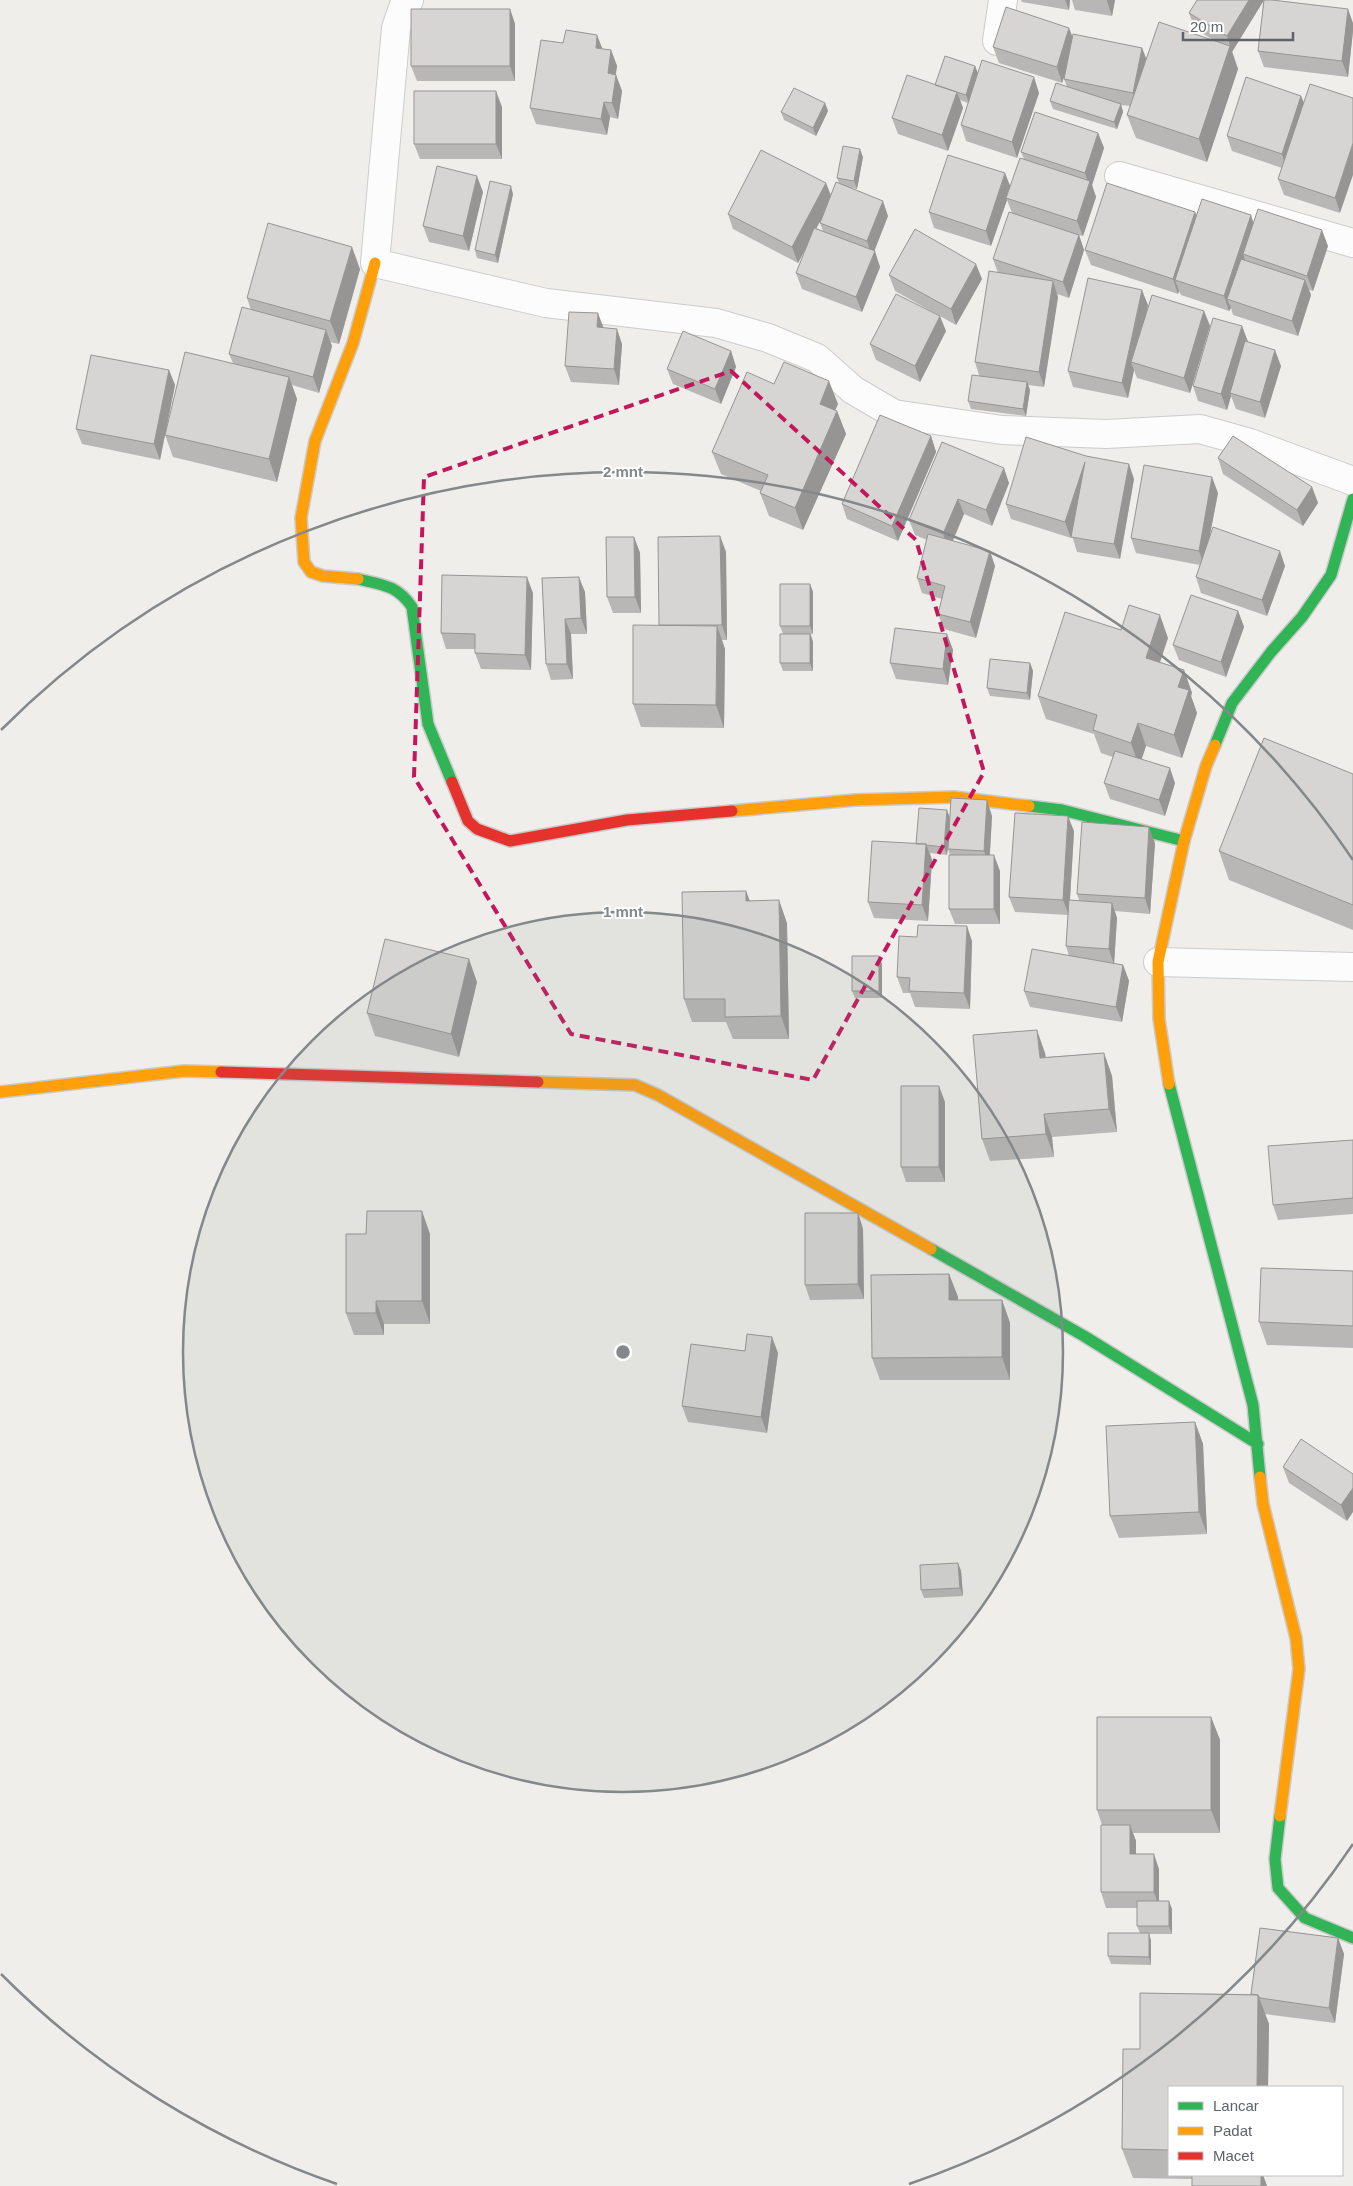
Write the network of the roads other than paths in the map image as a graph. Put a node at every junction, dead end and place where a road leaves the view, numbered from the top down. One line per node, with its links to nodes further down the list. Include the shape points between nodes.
1 (408, 0): 6 (street, via 396,28)
2 (1003, 0): 3 (street)
3 (997, 41)
4 (1119, 176): 5 (street)
5 (1353, 243)
6 (375, 263): 7 (street, via 546,303 716,324 768,338 818,358 854,390 894,414 1002,430 1106,434 1200,429 1250,443); 9 (street, via 352,343 315,441 301,518 304,562 310,572 389,586 403,594 412,608 428,724 468,821 478,829 510,841 627,820 855,800 954,797 1062,810)
7 (1353, 481)
8 (1353, 500): 9 (street, via 1331,575 1302,617 1232,703 1206,766)
9 (1184, 841): 10 (street)
10 (1158, 962): 11 (street); 13 (street, via 1159,1018 1167,1076 1253,1405)
11 (1353, 967)
12 (0, 1092): 13 (street, via 184,1071 635,1085 658,1094 1084,1336)
13 (1258, 1444): 14 (street, via 1263,1504 1296,1638 1299,1669 1275,1859 1278,1888 1305,1918)
14 (1353, 1938)

